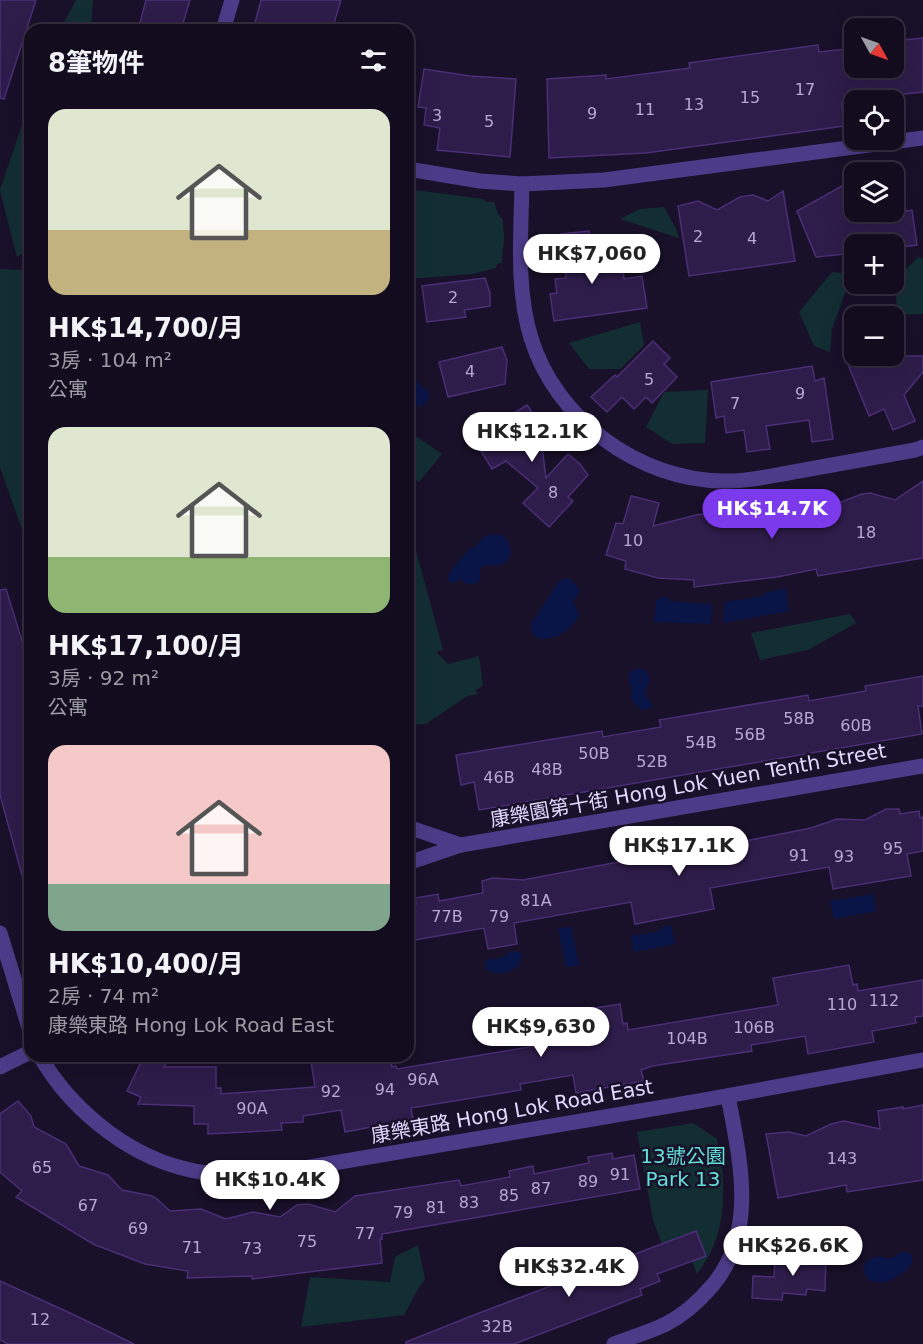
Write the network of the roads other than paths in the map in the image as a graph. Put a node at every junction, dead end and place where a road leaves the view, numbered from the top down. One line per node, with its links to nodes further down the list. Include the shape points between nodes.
1 (232, 0): 2 (street)
2 (225, 24)
3 (923, 138): 5 (street, via 604,180)
4 (414, 170): 5 (street)
5 (522, 184): 6 (street, via 521,263 531,338 560,395 600,437 672,474 722,481 758,479)
6 (923, 447)
7 (923, 766): 9 (street, 康樂園第十街 Hong Lok Yuen Tenth Street)
8 (414, 829): 9 (street, 康樂園第十街 Hong Lok Yuen Tenth Street)
9 (461, 845): 10 (street, 康樂園第十街 Hong Lok Yuen Tenth Street)
10 (414, 860)
11 (0, 933): 12 (street)
12 (24, 1011)
13 (24, 1056): 16 (street)
14 (923, 1060): 17 (street, 康樂東路 Hong Lok Road East)
15 (45, 1062): 17 (street, 康樂東路 Hong Lok Road East, via 90,1116 142,1153 183,1168 231,1175 292,1170)
16 (0, 1067)
17 (728, 1096): 18 (street, via 742,1193 736,1242 729,1260 701,1299 684,1312 666,1324)
18 (614, 1344)

